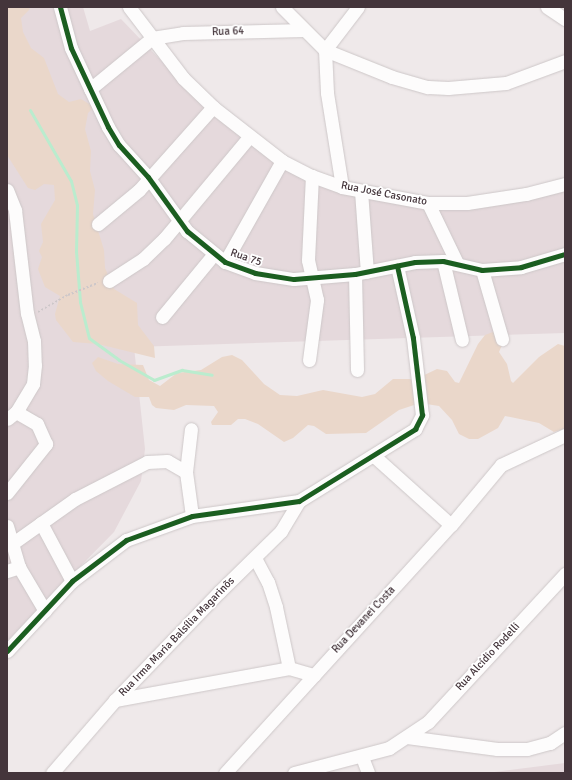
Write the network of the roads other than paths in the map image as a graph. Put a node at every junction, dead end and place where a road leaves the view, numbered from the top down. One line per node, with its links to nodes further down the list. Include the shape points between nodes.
1 (60, 7): 11 (street, Rua 75, via 71,48)
2 (129, 7): 8 (street, Rua José Casonato)
3 (282, 7): 7 (street)
4 (358, 7): 9 (street)
5 (547, 7): 6 (street)
6 (565, 18)
7 (304, 30): 8 (street, Rua 64, via 182,34); 9 (street)
8 (152, 38): 11 (street); 12 (street, Rua José Casonato, via 183,78)
9 (325, 50): 10 (street, via 392,78 428,87 448,88 506,83); 18 (street, via 327,93)
10 (565, 61)
11 (90, 89): 16 (street, Rua 75, via 119,145)
12 (213, 107): 13 (street, Rua José Casonato); 16 (street)
13 (248, 137): 14 (street, Rua José Casonato); 22 (street)
14 (282, 161): 15 (street, Rua José Casonato); 27 (street)
15 (312, 176): 18 (street, Rua José Casonato); 32 (street, via 308,248)
16 (148, 177): 22 (street, Rua 75); 23 (street, via 127,202)
17 (565, 184): 21 (street, Rua José Casonato, via 467,202)
18 (342, 187): 20 (street, Rua José Casonato)
19 (7, 190): 39 (street, via 15,210 27,313 34,341 33,384)
20 (361, 191): 21 (street, Rua José Casonato); 31 (street)
21 (428, 203): 28 (street)
22 (179, 222): 24 (street, Rua 75); 33 (street, via 142,259)
23 (98, 224)
24 (214, 254): 27 (street, Rua 75); 34 (street)
25 (565, 254): 30 (street, Rua 75, via 521,267)
26 (443, 261): 28 (street, Rua 75); 29 (street, Rua 75, via 414,262); 36 (street)
27 (225, 262): 32 (street, Rua 75, via 255,273 294,279)
28 (457, 263): 30 (street, Rua 75)
29 (397, 266): 31 (street, Rua 75); 42 (street, via 413,338 420,418 409,434)
30 (482, 270): 35 (street)
31 (361, 273): 32 (street, Rua 75); 38 (street)
32 (312, 276): 37 (street, via 317,300)
33 (109, 280)
34 (162, 317)
35 (502, 339)
36 (462, 340)
37 (309, 360)
38 (357, 370)
39 (11, 416): 44 (street, via 37,424 46,444)
40 (191, 430): 43 (street)
41 (565, 435): 48 (street, Rua Devanei Costa, via 501,466)
42 (374, 456): 45 (street); 48 (street)
43 (186, 472): 46 (street); 47 (street, via 167,461 147,462 92,489)
44 (7, 493)
45 (300, 501): 46 (street); 51 (street, Rua Irma Maria Balsília Magarinõs, via 281,531)
46 (192, 516): 54 (street, via 126,540)
47 (41, 523): 50 (street); 54 (street)
48 (450, 525): 58 (street, Rua Devanei Costa)
49 (7, 526): 50 (street)
50 (13, 543): 52 (street)
51 (255, 558): 57 (street, via 268,582 276,607); 59 (street, Rua Irma Maria Balsília Magarinõs)
52 (13, 569): 55 (street)
53 (565, 574): 61 (street, Rua Alcídio Rodelli, via 428,722)
54 (72, 581): 55 (street)
55 (45, 610): 56 (street)
56 (7, 651)
57 (289, 668): 58 (street); 59 (street)
58 (314, 675): 64 (street, Rua Devanei Costa)
59 (115, 700): 63 (street, Rua Irma Maria Balsília Magarinõs)
60 (565, 733): 61 (street, via 550,743 527,749 497,749)
61 (407, 737): 62 (street, Rua Alcídio Rodelli, via 389,748)
62 (362, 757): 65 (street, Rua Alcídio Rodelli); 66 (street)
63 (52, 773)
64 (225, 773)
65 (294, 773)
66 (368, 773)

